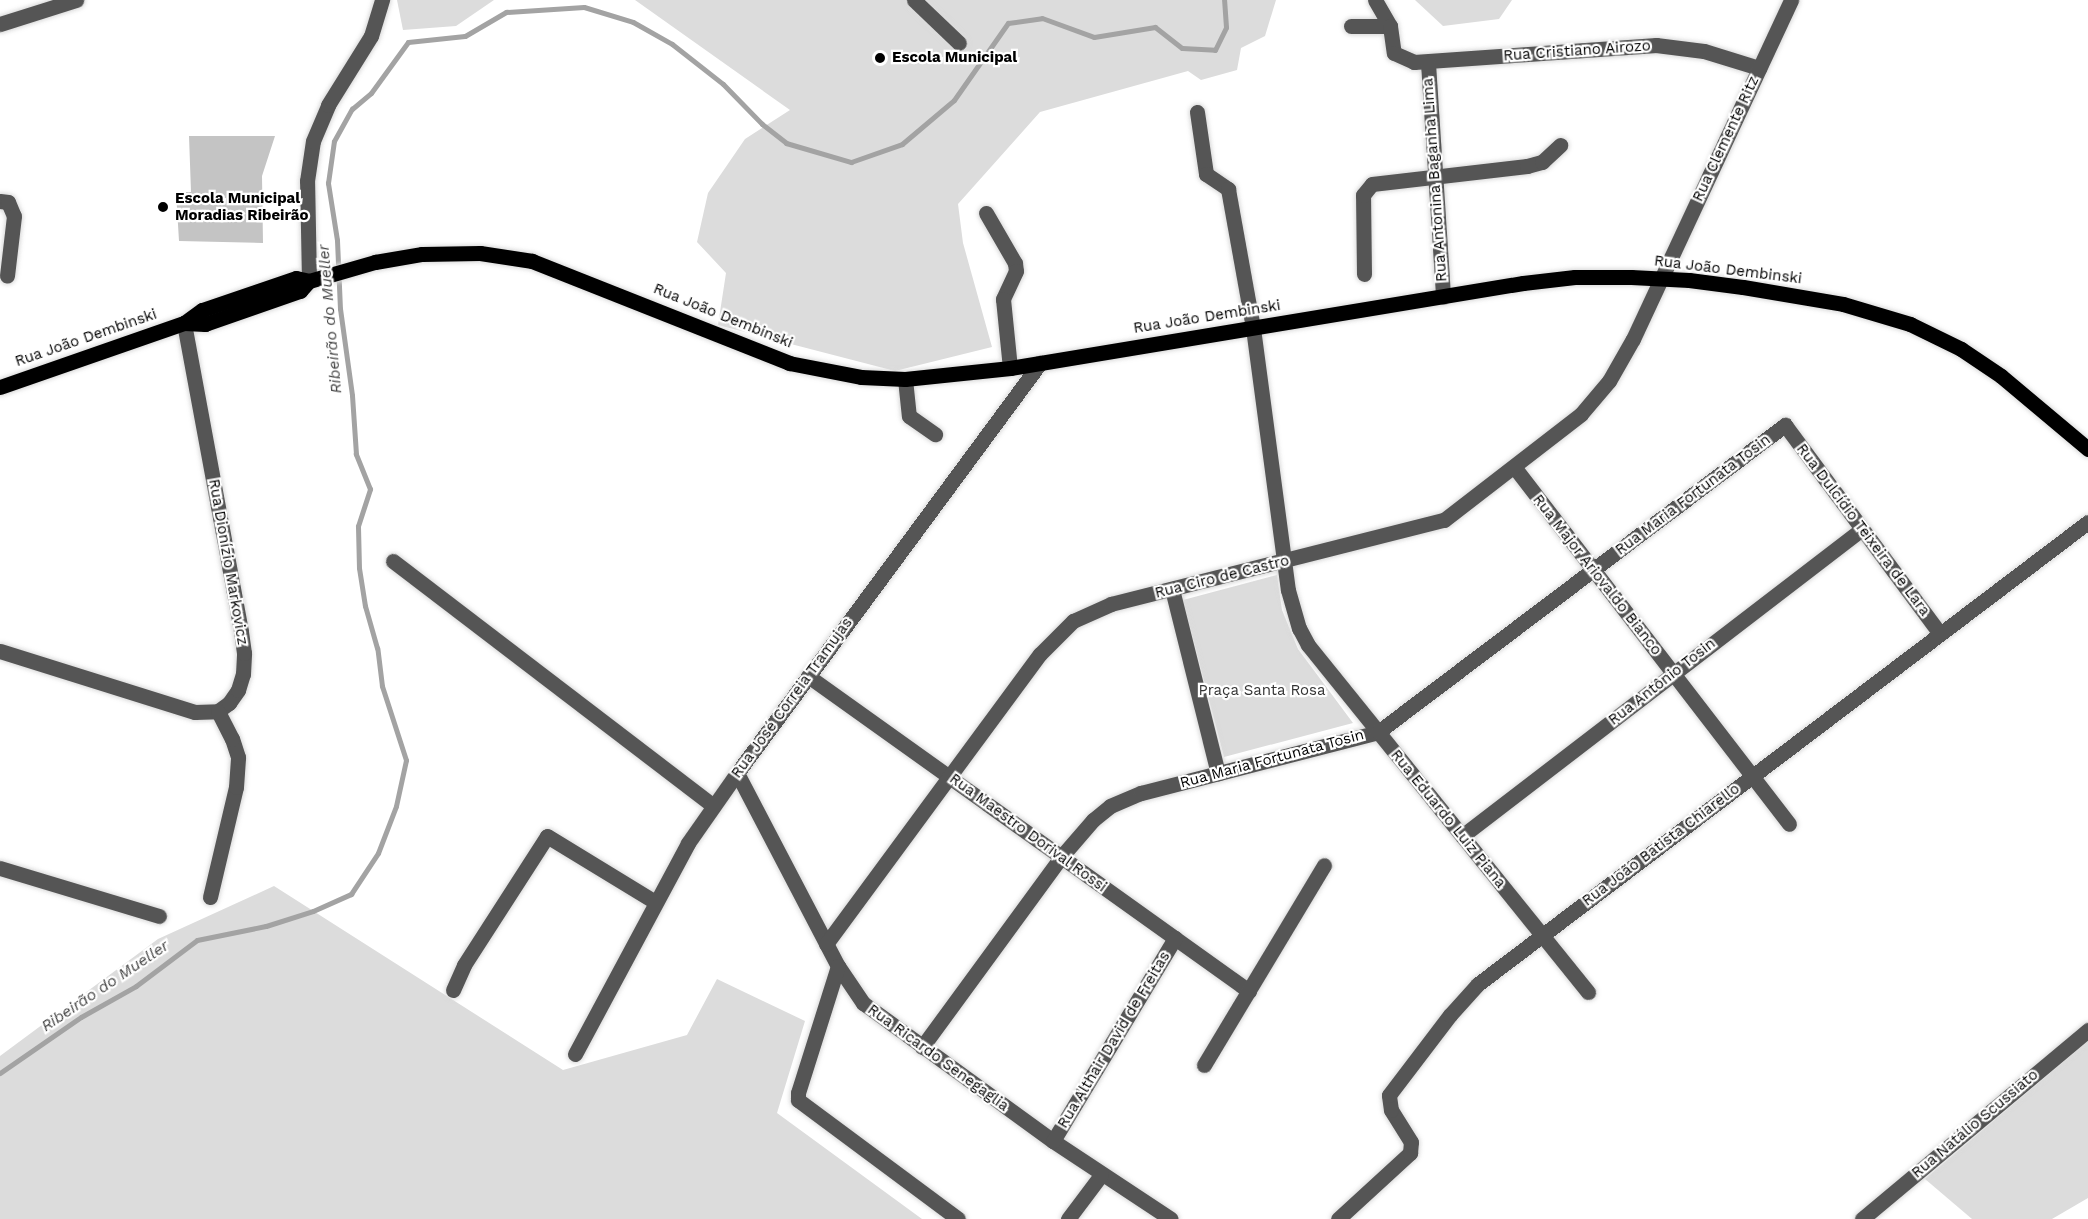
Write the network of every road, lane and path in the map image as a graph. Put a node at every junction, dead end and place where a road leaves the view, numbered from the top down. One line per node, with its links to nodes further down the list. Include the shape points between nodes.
1 (76, 0): 6 (street)
2 (382, 0): 20 (street, via 371,36 328,105 313,141 307,181)
3 (914, 0): 9 (street)
4 (1375, 0): 8 (street)
5 (1791, 0): 11 (street, Rua Clemente Ritz)
6 (0, 24)
7 (1351, 26): 8 (street)
8 (1389, 26): 10 (street, Rua Cristiano Airozo, via 1394,53)
9 (959, 43)
10 (1428, 63): 11 (street, Rua Cristiano Airozo, via 1656,45 1704,51); 14 (street, Rua Antonina Baganha Lima)
11 (1759, 69): 19 (street, Rua Clemente Ritz)
12 (1197, 112): 23 (street, Rua Eduardo Luiz Piana, via 1206,174 1228,189)
13 (1560, 145): 14 (street, via 1542,162)
14 (1435, 178): 17 (street, via 1372,184 1366,190); 21 (street, Rua Antonina Baganha Lima)
15 (0, 201): 18 (street, via 8,202 14,216)
16 (986, 213): 25 (street, via 1015,263 1016,272 1003,299)
17 (1364, 274)
18 (7, 276)
19 (1661, 278): 21 (main road, Rua João Dembinski, via 1549,279); 30 (main road, Rua João Dembinski, via 1843,304 1910,324 1961,349 2001,376); 31 (street, Rua Ciro de Castro, via 1625,354 1598,397)
20 (309, 281): 22 (main road, Rua João Dembinski, via 300,291 205,324); 26 (main road, Rua João Dembinski, via 422,254 507,255 558,270 789,363 861,377)
21 (1443, 297): 23 (main road, Rua João Dembinski)
22 (184, 323): 27 (main road, Rua João Dembinski); 42 (street, Rua Dionízio Markovicz, via 244,653 238,690 230,703)
23 (1253, 328): 24 (main road, Rua João Dembinski); 35 (street, Rua Eduardo Luiz Piana)
24 (1040, 363): 25 (main road, Rua João Dembinski); 41 (street, Rua José Correia Tramujas)
25 (1010, 368): 26 (main road, Rua João Dembinski)
26 (905, 379): 29 (street, via 909,416)
27 (0, 387)
28 (1785, 425): 33 (street, Rua Dulcídio Teixeira de Lara); 36 (street, Rua Maria Fortunata Tosin)
29 (935, 434)
30 (2088, 449)
31 (1515, 468): 35 (street, Rua Ciro de Castro, via 1443,520); 36 (street, Rua Major Ariovaldo Bianco)
32 (2088, 522): 38 (street, Rua João Batista Chiarello)
33 (1862, 529): 38 (street, Rua Dulcídio Teixeira de Lara); 40 (street, Rua Antônio Tosin)
34 (393, 561): 48 (street)
35 (1284, 561): 37 (street, Rua Ciro de Castro); 43 (street, Rua Eduardo Luiz Piana, via 1292,608 1308,645)
36 (1593, 570): 40 (street, Rua Major Ariovaldo Bianco); 43 (street, Rua Maria Fortunata Tosin)
37 (1173, 589): 45 (street); 47 (street, Rua Ciro de Castro, via 1112,604 1073,621 1040,654)
38 (1940, 634): 46 (street, Rua João Batista Chiarello)
39 (0, 651): 42 (street, via 195,712)
40 (1673, 674): 46 (street, Rua Major Ariovaldo Bianco); 50 (street, Rua Antônio Tosin)
41 (808, 676): 44 (street, Rua José Correia Tramujas); 47 (street, Rua Maestro Dorival Rossi)
42 (218, 711): 54 (street, via 238,757 236,787)
43 (1378, 732): 45 (street, Rua Maria Fortunata Tosin); 50 (street, Rua Eduardo Luiz Piana)
44 (737, 773): 48 (street, Rua José Correia Tramujas); 59 (street, Rua Ricardo Senegaglia)
45 (1218, 773): 51 (street, Rua Maria Fortunata Tosin, via 1141,793 1110,806)
46 (1752, 776): 49 (street, Rua Major Ariovaldo Bianco); 57 (street, Rua João Batista Chiarello)
47 (949, 777): 51 (street, Rua Maestro Dorival Rossi); 59 (street, Rua Ciro de Castro)
48 (713, 806): 55 (street, Rua José Correia Tramujas)
49 (1789, 824)
50 (1462, 836): 57 (street, Rua Eduardo Luiz Piana)
51 (1060, 856): 58 (street, Rua Maestro Dorival Rossi); 65 (street, Rua Maria Fortunata Tosin)
52 (1324, 865): 62 (street)
53 (0, 868): 56 (street)
54 (210, 897)
55 (655, 902): 61 (street, via 547,836 464,965); 66 (street, Rua José Correia Tramujas)
56 (159, 916)
57 (1542, 935): 63 (street, Rua Eduardo Luiz Piana); 73 (street, Rua João Batista Chiarello, via 1464,998 1393,1089 1389,1103 1411,1142 1410,1153)
58 (1175, 938): 62 (street, Rua Maestro Dorival Rossi); 68 (street, Rua Althair David de Freitas)
59 (826, 944): 60 (street, Rua Ricardo Senegaglia)
60 (838, 966): 65 (street, Rua Ricardo Senegaglia, via 863,1003); 70 (street, via 798,1100)
61 (453, 990)
62 (1249, 991): 67 (street)
63 (1588, 992)
64 (2088, 1030): 74 (street, Rua Natálio Scussiato)
65 (922, 1047): 68 (street, Rua Ricardo Senegaglia)
66 (575, 1054)
67 (1204, 1065)
68 (1053, 1141): 69 (street, Rua Ricardo Senegaglia)
69 (1101, 1175): 71 (street); 72 (street, Rua Ricardo Senegaglia)
70 (958, 1219)
71 (1068, 1219)
72 (1171, 1219)
73 (1338, 1219)
74 (1862, 1219)

